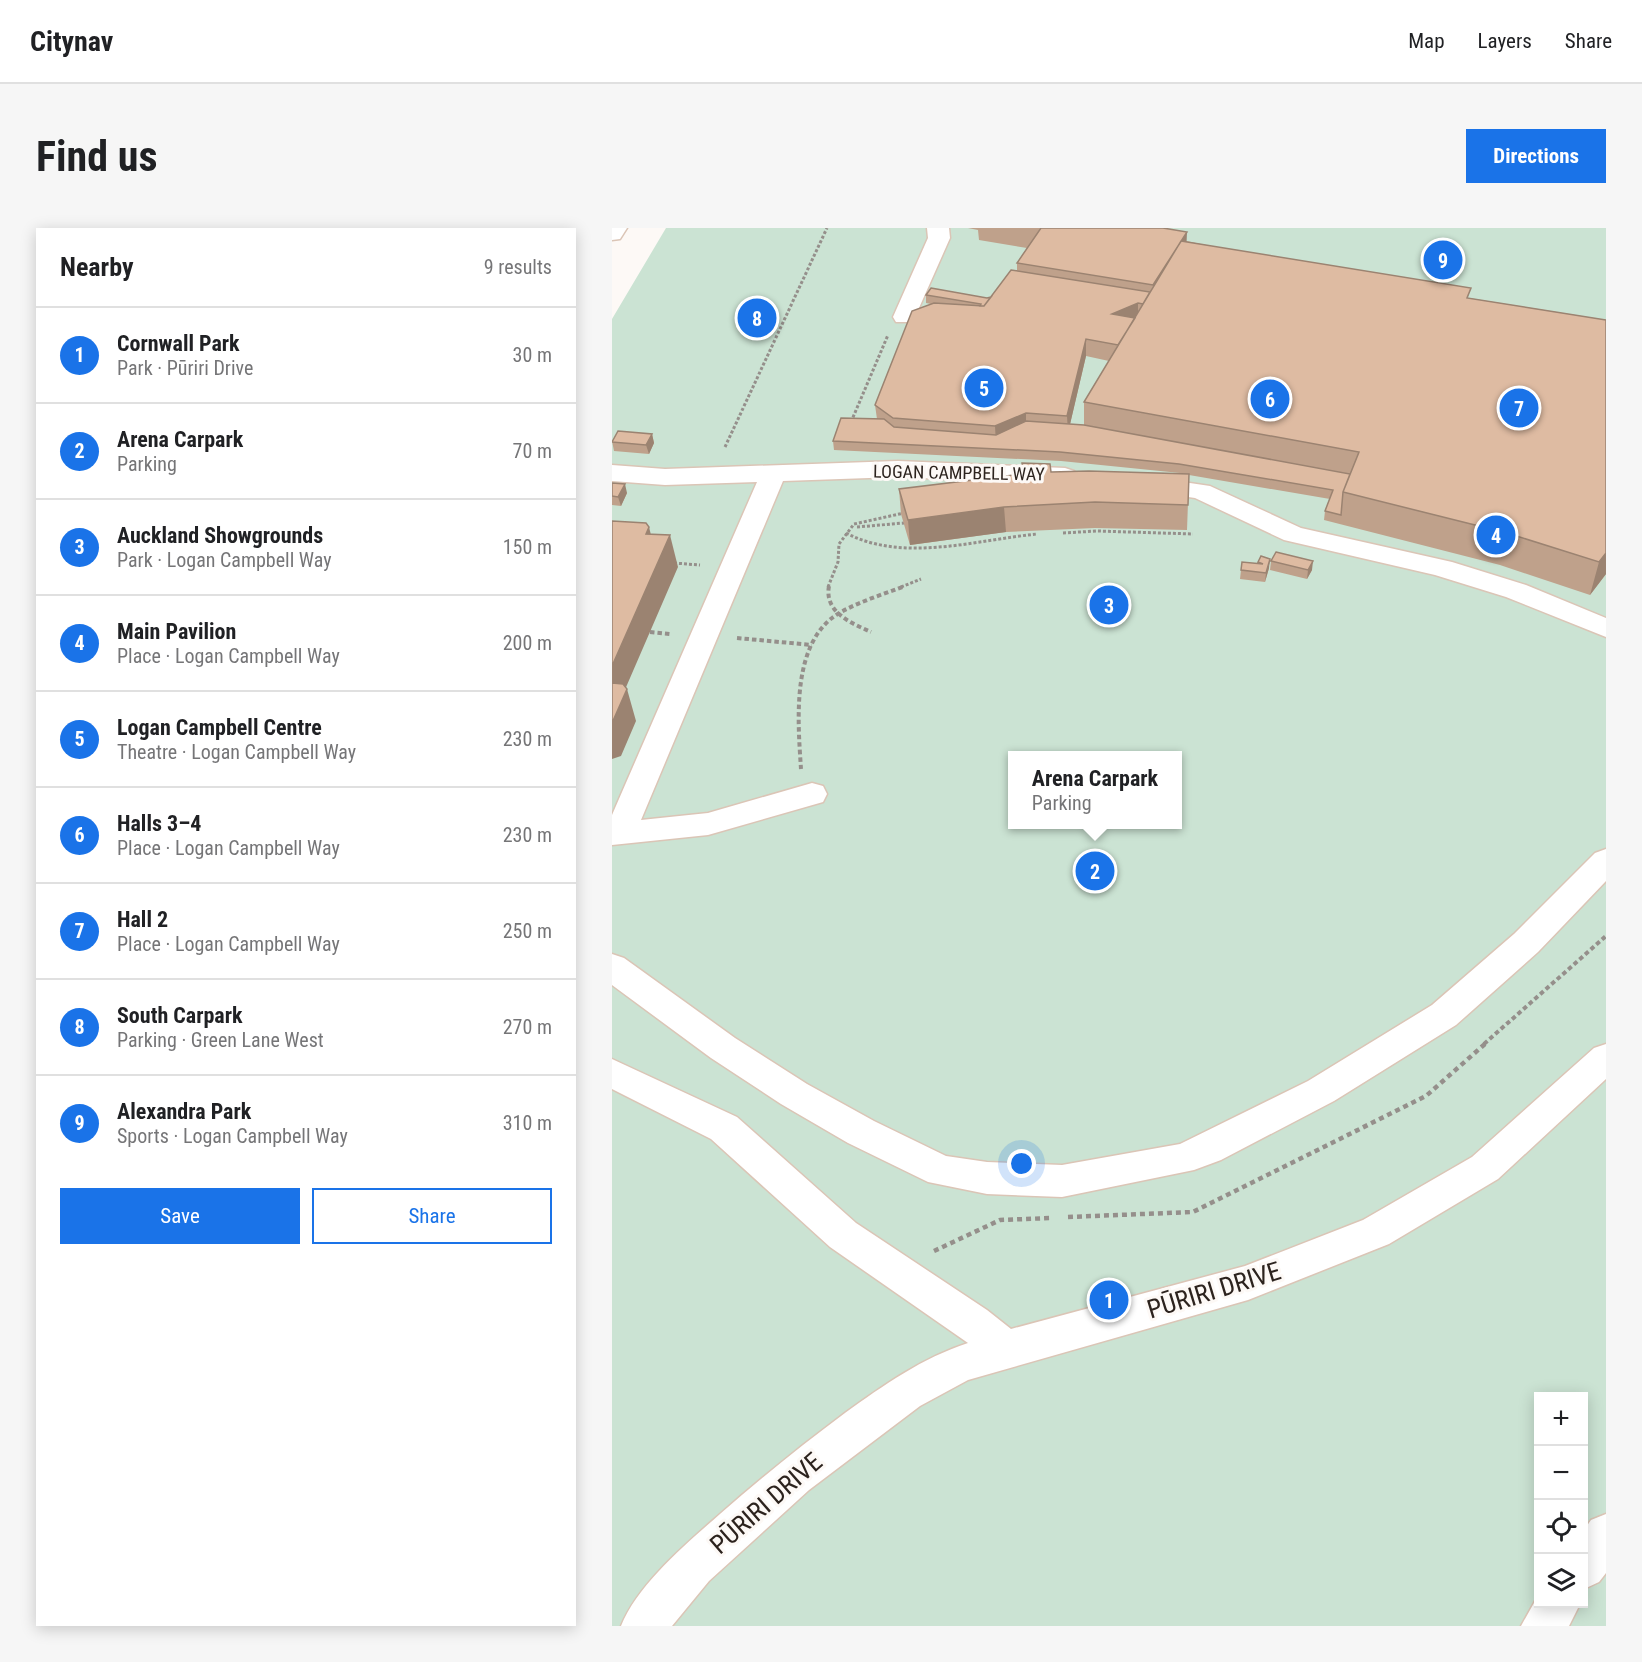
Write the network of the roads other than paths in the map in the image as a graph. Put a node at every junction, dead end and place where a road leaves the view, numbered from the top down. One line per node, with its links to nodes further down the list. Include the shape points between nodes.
1 (616, 228): 3 (street)
2 (938, 228): 4 (street, via 939,238)
3 (612, 234)
4 (904, 317)
5 (612, 473): 6 (street, LOGAN CAMPBELL WAY, via 665,477)
6 (773, 473): 7 (street, LOGAN CAMPBELL WAY, via 898,469); 11 (street)
7 (1084, 478)
8 (1117, 481): 9 (street, via 1201,491 1293,534 1442,568 1526,594)
9 (1606, 628)
10 (812, 794): 11 (street, via 708,824)
11 (618, 822)
12 (1606, 861): 13 (street, via 1526,943 1444,1015 1321,1091 1181,1160 1062,1181 987,1178 941,1171 794,1094)
13 (612, 968)
14 (1606, 1058): 16 (street, PŪRIRI DRIVE, via 1485,1168 1376,1232 1248,1283)
15 (612, 1073): 16 (street, via 724,1128 843,1235)
16 (1005, 1349): 20 (street, PŪRIRI DRIVE, via 957,1365 906,1393 794,1476 694,1566)
17 (1606, 1535): 18 (street)
18 (1588, 1561)
19 (1555, 1608): 21 (street)
20 (643, 1626)
21 (1543, 1626)

